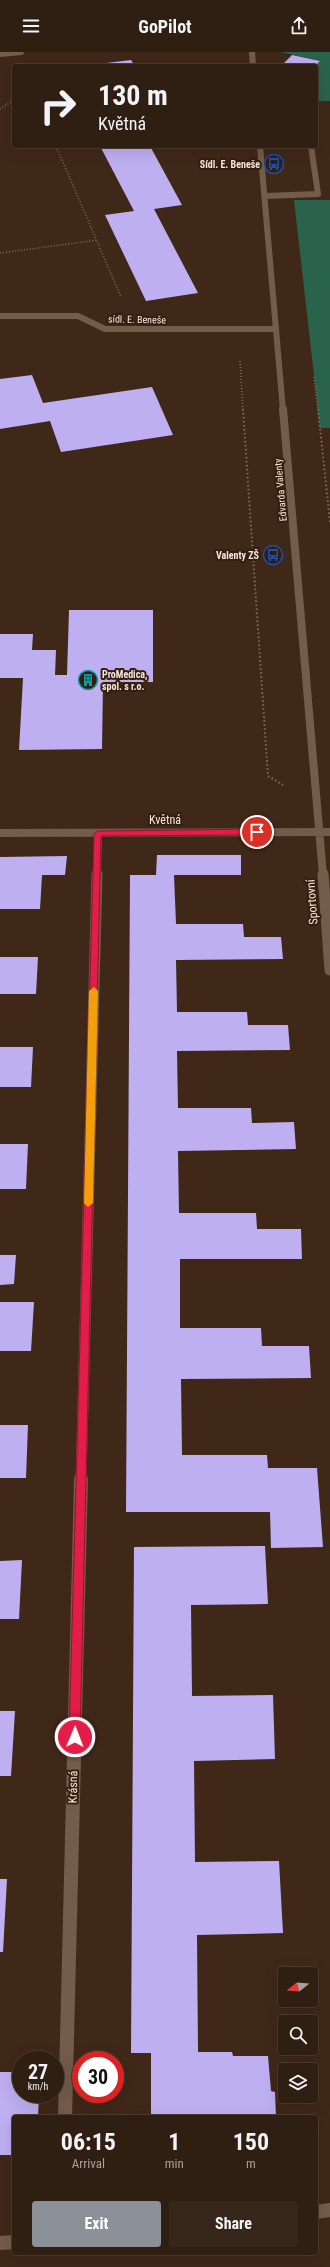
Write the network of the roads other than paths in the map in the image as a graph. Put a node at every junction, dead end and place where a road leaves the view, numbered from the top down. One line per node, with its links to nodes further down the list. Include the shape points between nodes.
1 (21, 52): 3 (street)
2 (252, 52): 4 (street)
3 (0, 54)
4 (253, 64)
5 (260, 148): 7 (street, Edvarda Valenty)
6 (311, 148): 7 (street, via 318,194)
7 (265, 196): 9 (street, Edvarda Valenty)
8 (0, 316): 9 (street, sídl. E. Beneše, via 78,316 105,329)
9 (276, 329): 10 (street, Edvarda Valenty, via 318,805)
10 (325, 832): 12 (street, Květná); 13 (street, Sportovní)
11 (0, 833): 12 (street, Květná)
12 (98, 834): 14 (street, Krásná)
13 (330, 970)
14 (65, 2115)
15 (330, 2210): 16 (street)
16 (318, 2212)
17 (12, 2242): 18 (street)
18 (0, 2243)

